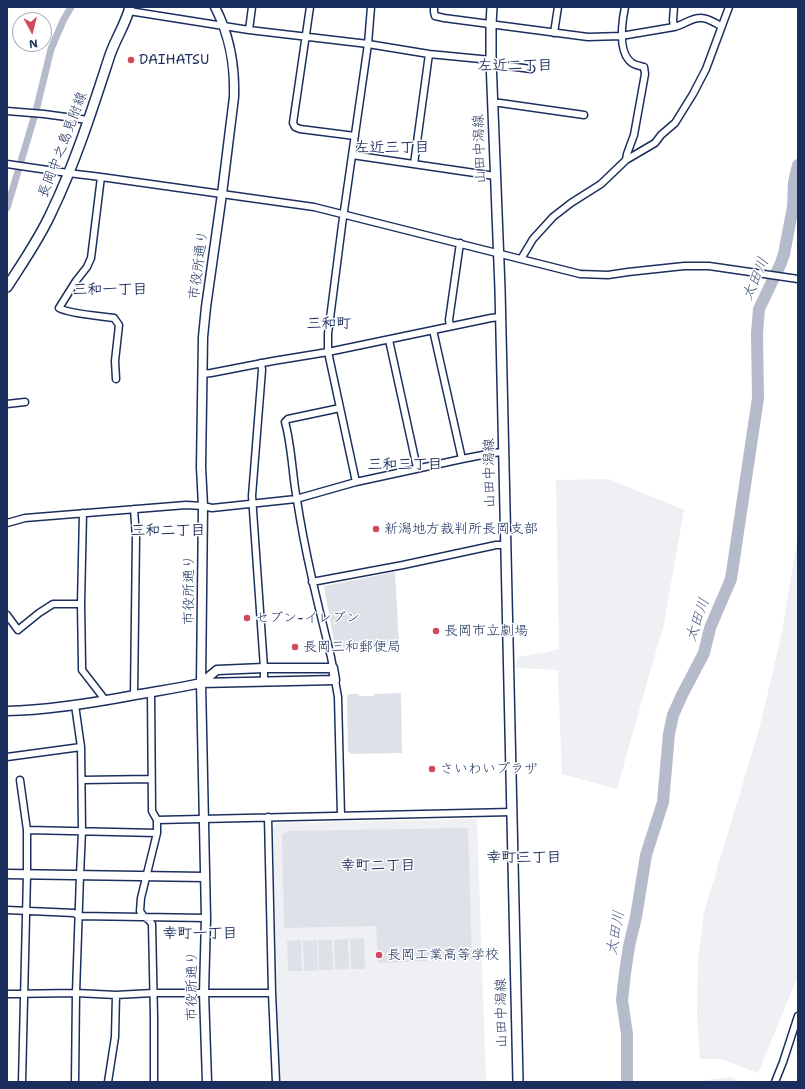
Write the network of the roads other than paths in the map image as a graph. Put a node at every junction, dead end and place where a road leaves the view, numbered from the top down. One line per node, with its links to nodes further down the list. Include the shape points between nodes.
1 (215, 7): 13 (street, 市役所通り)
2 (252, 7): 16 (street)
3 (310, 7): 19 (street)
4 (371, 7): 20 (street)
5 (434, 7): 12 (street, via 435,16)
6 (492, 7): 12 (main road, 山田中潟線)
7 (558, 7): 17 (street)
8 (624, 7): 18 (street)
9 (674, 7): 15 (street)
10 (729, 7): 14 (street)
11 (130, 9): 13 (street); 27 (main road, 長岡中之島見附線, via 114,43)
12 (491, 24): 17 (street); 22 (main road, 山田中潟線)
13 (224, 26): 16 (street); 36 (street, 市役所通り, via 232,57 234,97)
14 (721, 26): 15 (street, via 705,18 699,18); 30 (street, via 706,69 675,123 655,143)
15 (674, 27): 18 (street)
16 (249, 30): 19 (street)
17 (554, 33): 18 (street, via 588,37)
18 (621, 36): 30 (street, via 628,59 644,67 645,74 634,135)
19 (306, 37): 20 (street); 28 (street, via 293,123 300,129)
20 (368, 44): 21 (street); 28 (street)
21 (429, 54): 22 (street); 32 (street)
22 (491, 63): 23 (street); 24 (main road, 山田中潟線)
23 (531, 69)
24 (492, 103): 26 (street); 35 (main road, 山田中潟線)
25 (7, 111): 27 (street)
26 (584, 115)
27 (88, 120): 33 (main road, 長岡中之島見附線)
28 (355, 136): 29 (street)
29 (352, 155): 32 (street); 37 (street)
30 (626, 160): 40 (street, via 601,184 553,218 533,239)
31 (7, 164): 33 (street)
32 (414, 164): 35 (street)
33 (68, 173): 34 (street); 42 (main road, 長岡中之島見附線, via 40,235)
34 (101, 176): 36 (street); 50 (street, via 91,258 59,308 114,318 119,325)
35 (496, 176): 39 (main road, 山田中潟線)
36 (222, 194): 37 (street, via 314,207); 49 (street, 市役所通り, via 206,307)
37 (343, 214): 38 (street); 47 (street)
38 (460, 243): 39 (street); 44 (street)
39 (499, 253): 40 (street); 43 (main road, 山田中潟線)
40 (521, 259): 41 (street, via 580,274 608,275 684,266 709,266)
41 (798, 279)
42 (7, 287)
43 (500, 317): 44 (street); 54 (main road, 山田中潟線)
44 (450, 326): 45 (street)
45 (433, 330): 46 (street); 55 (street)
46 (389, 340): 47 (street); 56 (street)
47 (328, 352): 48 (street); 53 (street)
48 (261, 363): 49 (street); 59 (street)
49 (203, 374): 60 (street, 市役所通り, via 200,467)
50 (116, 379)
51 (25, 402): 52 (street)
52 (7, 404)
53 (340, 408): 57 (street); 58 (street, via 288,419 285,422)
54 (503, 452): 55 (street); 64 (main road, 山田中潟線)
55 (462, 459): 56 (street)
56 (417, 468): 57 (street)
57 (356, 482): 58 (street)
58 (296, 499): 59 (street); 65 (street)
59 (252, 504): 60 (street, via 212,508); 68 (street)
60 (202, 506): 61 (street); 72 (street, 市役所通り)
61 (134, 509): 62 (street); 74 (street)
62 (83, 513): 63 (street, via 25,518); 66 (street)
63 (7, 523)
64 (505, 544): 65 (street); 83 (main road, 山田中潟線)
65 (312, 582): 69 (street)
66 (81, 604): 67 (street, via 53,604 18,630); 75 (street, via 82,670)
67 (7, 614)
68 (264, 668): 69 (street); 71 (street); 72 (street, via 217,670)
69 (333, 668): 70 (street)
70 (335, 680): 71 (street); 84 (street, via 338,697)
71 (264, 681): 72 (street)
72 (201, 683): 73 (street); 86 (street, 市役所通り)
73 (151, 692): 74 (street); 80 (street)
74 (134, 695): 75 (street)
75 (106, 701): 76 (street)
76 (75, 705): 77 (street); 78 (street)
77 (7, 711)
78 (81, 746): 79 (street); 82 (street)
79 (7, 757)
80 (151, 779): 82 (street); 87 (street, via 152,811)
81 (20, 780): 88 (street)
82 (82, 780): 89 (street)
83 (512, 812): 84 (street); 115 (main road, 山田中潟線)
84 (341, 816): 85 (street)
85 (268, 817): 86 (street); 104 (street)
86 (204, 819): 87 (street); 95 (street, 市役所通り)
87 (157, 820): 90 (street)
88 (27, 830): 89 (street); 92 (street)
89 (82, 831): 90 (street); 93 (street)
90 (157, 833): 94 (street)
91 (7, 874): 92 (street)
92 (27, 874): 93 (street); 97 (street)
93 (80, 875): 94 (street); 98 (street)
94 (146, 876): 95 (street); 99 (street, via 140,911)
95 (204, 877): 100 (street, 市役所通り)
96 (7, 910): 97 (street)
97 (26, 911): 98 (street, via 74,913); 101 (street)
98 (79, 916): 99 (street); 106 (street)
99 (144, 917): 100 (street); 102 (street, via 152,924)
100 (206, 918): 103 (street, 市役所通り)
101 (24, 993): 105 (street); 106 (street); 109 (street)
102 (153, 993): 103 (street); 107 (street); 112 (street)
103 (204, 993): 104 (street); 113 (street, 市役所通り)
104 (272, 993): 114 (street)
105 (7, 994)
106 (76, 994): 107 (street); 110 (street)
107 (116, 995): 111 (street, via 115,1037)
108 (798, 1016): 116 (street)
109 (22, 1082)
110 (75, 1082)
111 (108, 1082)
112 (154, 1082)
113 (207, 1082)
114 (276, 1082)
115 (518, 1082)
116 (775, 1082)

